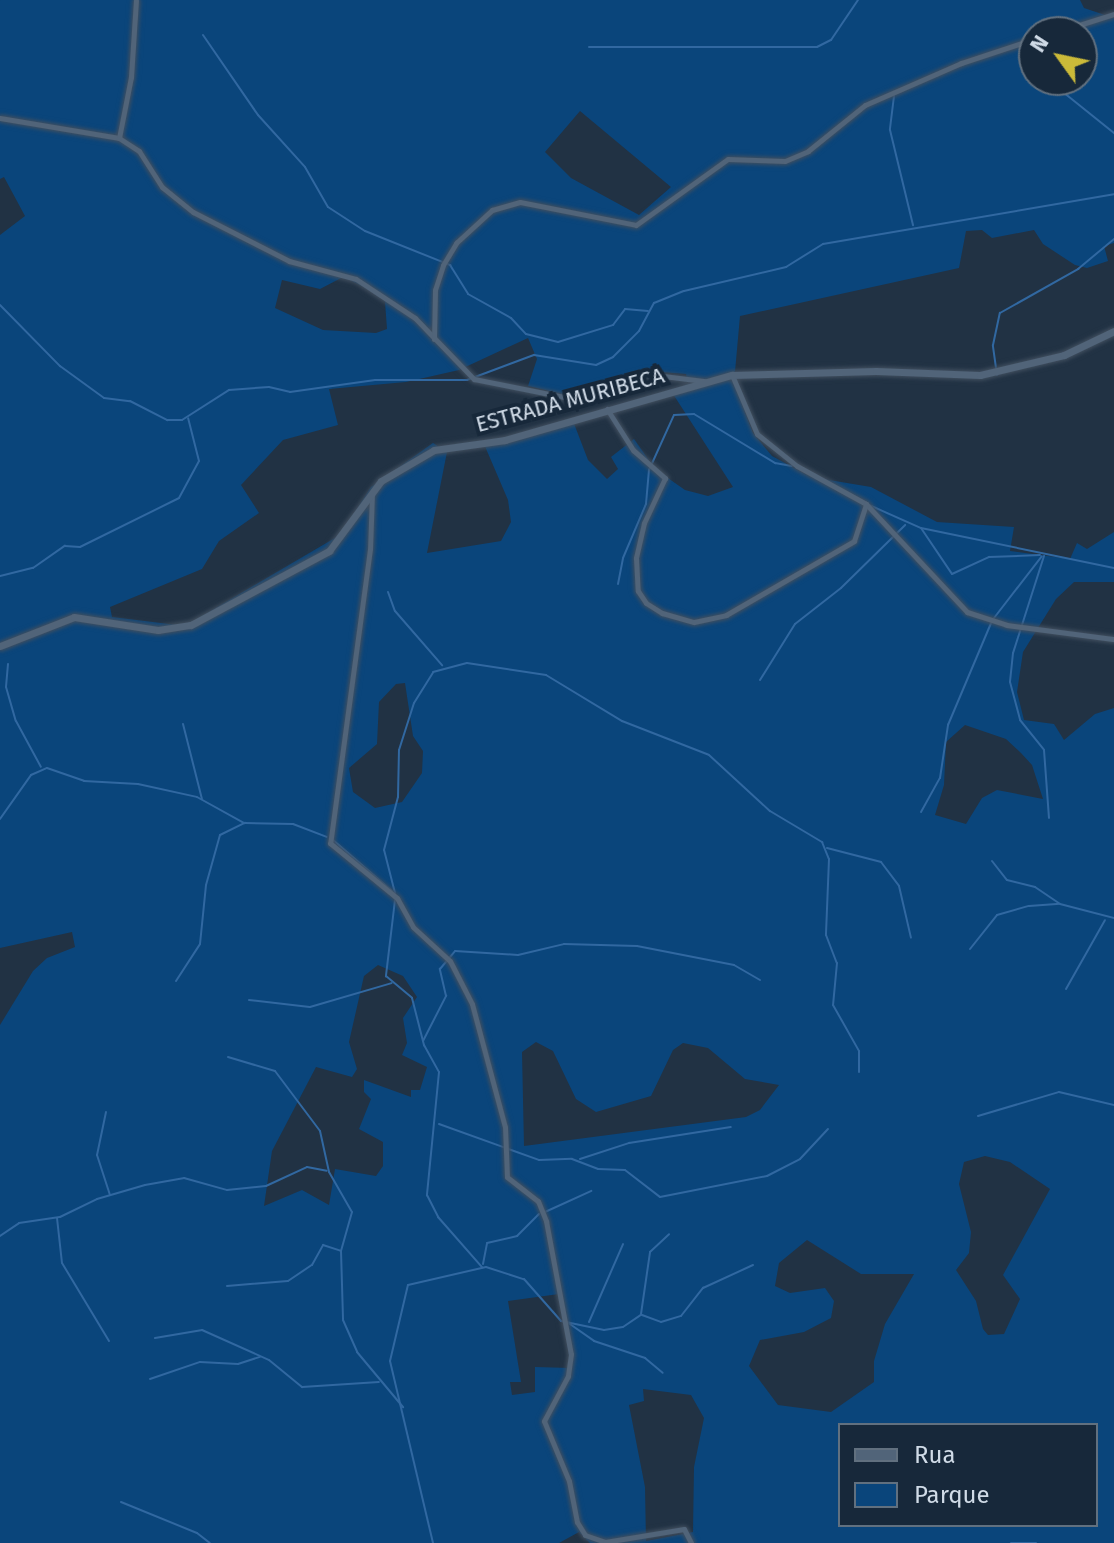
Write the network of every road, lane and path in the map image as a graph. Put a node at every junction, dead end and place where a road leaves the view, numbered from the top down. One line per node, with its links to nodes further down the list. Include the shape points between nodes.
1 (136, 0): 4 (street, via 131,77)
2 (1018, 44): 6 (street, via 865,105 808,151 785,161 728,159 636,225 520,202 492,210 456,243 440,273)
3 (0, 118): 4 (street)
4 (119, 138): 6 (street, via 139,151 162,187 193,212 289,261 356,279 408,312)
5 (1114, 331): 7 (street, ESTRADA MURIBECA, via 1064,355 980,375)
6 (434, 339): 8 (street, via 474,379 557,396 647,374)
7 (732, 375): 8 (street, ESTRADA MURIBECA); 11 (street, via 749,419 770,447)
8 (705, 381): 9 (street, ESTRADA MURIBECA)
9 (607, 409): 10 (street, ESTRADA MURIBECA, via 505,440 434,450 399,466); 11 (street, via 633,450 665,478 644,523 636,558 638,591 662,613 694,622 726,615 854,541)
10 (372, 491): 13 (street, ESTRADA MURIBECA, via 329,551 191,625 158,630 74,617); 14 (street, via 370,549 330,843 397,898 413,927 450,961 472,1004 503,1119 507,1177 538,1201 546,1221 571,1354 568,1376 544,1421 569,1481 577,1522 585,1535 605,1542 684,1529)
11 (866, 504): 12 (street, via 967,612 1007,625)
12 (1114, 639)
13 (0, 646)
14 (691, 1543)

